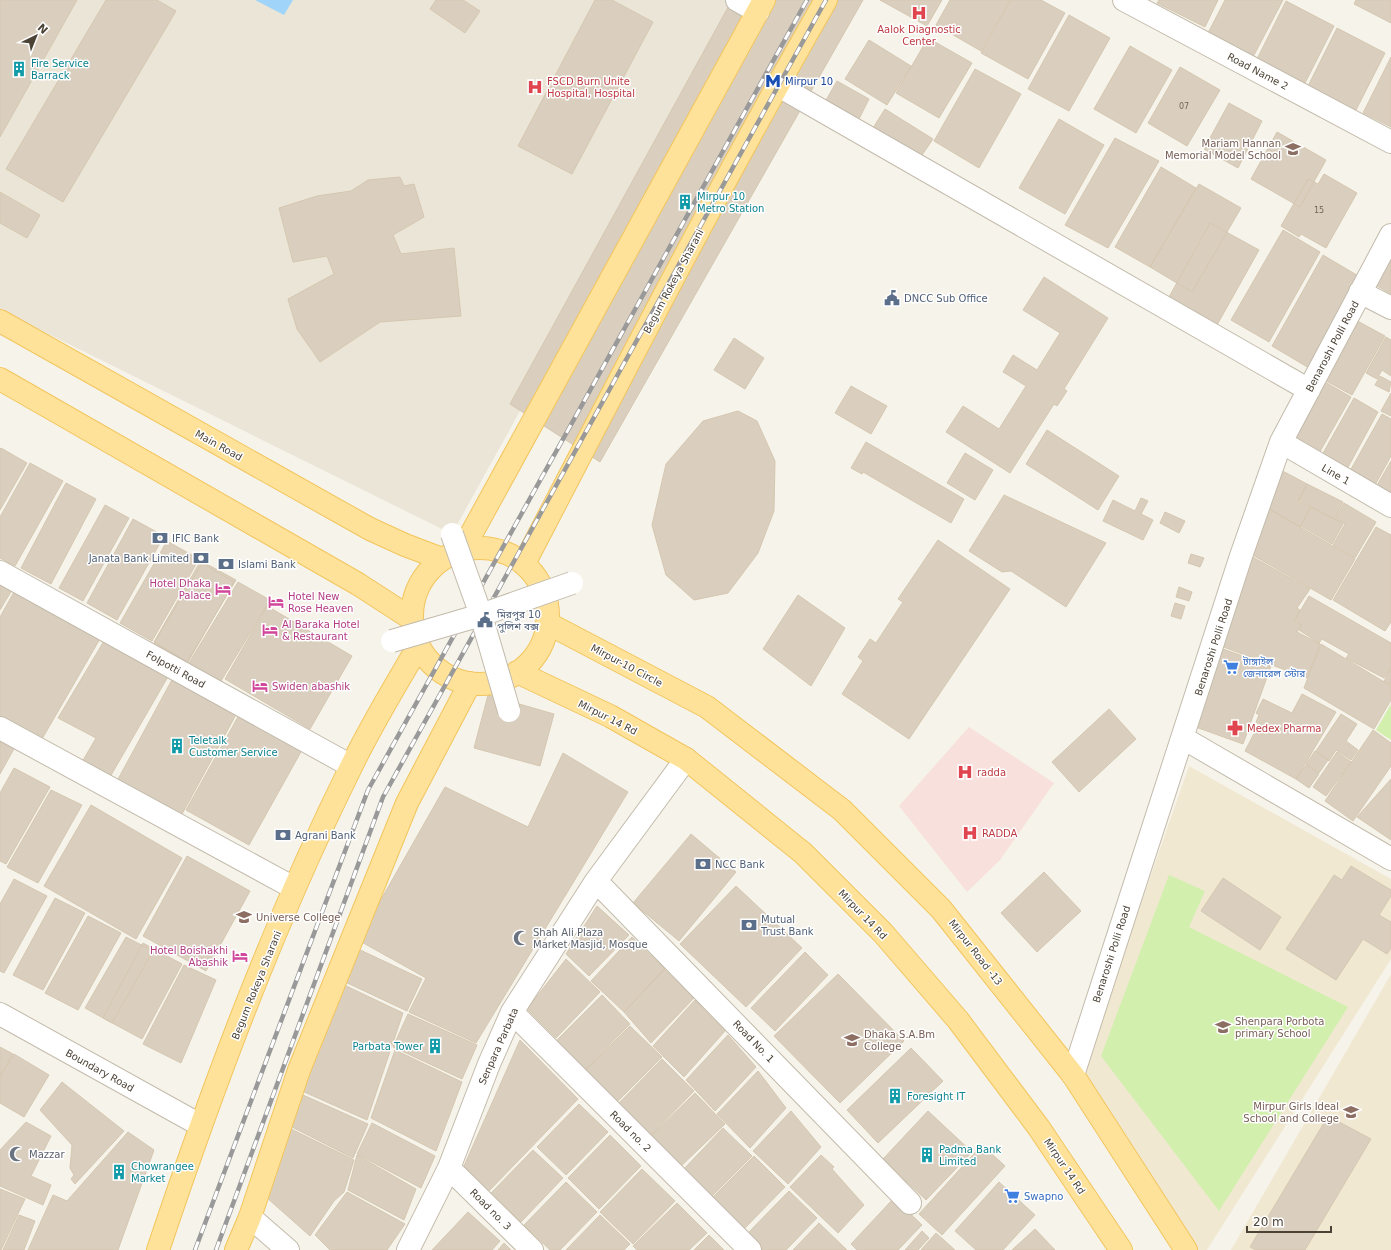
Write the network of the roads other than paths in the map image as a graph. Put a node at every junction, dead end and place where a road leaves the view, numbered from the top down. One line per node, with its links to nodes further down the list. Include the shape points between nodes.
1 (736, 0): 4 (street)
2 (826, 0): 5 (main road, Begum Rokeya Sharani)
3 (1124, 0): 6 (street, Road Name 2)
4 (761, 6): 15 (main road)
5 (777, 85): 12 (street); 17 (main road, Begum Rokeya Sharani, via 602,412)
6 (1391, 142)
7 (1391, 235): 8 (street, Benaroshi Polli Road)
8 (1360, 292): 9 (street); 12 (street, Benaroshi Polli Road)
9 (1391, 308)
10 (0, 321): 16 (main road, Main Road, via 370,529)
11 (0, 379): 21 (main road, via 358,584)
12 (1309, 390): 13 (street, Benaroshi Polli Road)
13 (1281, 442): 14 (street, Line 1); 30 (street, Benaroshi Polli Road, via 1241,556)
14 (1391, 506)
15 (457, 542): 16 (main road); 17 (main road, via 506,553); 20 (street, bridge)
16 (442, 559): 21 (main road, via 425,575 414,595)
17 (524, 564): 22 (main road, via 538,581 546,601)
18 (0, 572): 32 (street, Folpotti Road)
19 (572, 583): 20 (street, bridge)
20 (481, 615): 23 (street, bridge); 28 (street, bridge)
21 (412, 619): 24 (main road)
22 (547, 623): 25 (main road, via 543,642 532,659); 27 (main road, Mirpur-10 Circle)
23 (392, 641)
24 (419, 645): 26 (main road, via 428,659 440,670); 32 (main road, Begum Rokeya Sharani)
25 (517, 672): 26 (main road, via 503,680); 31 (main road, Mirpur 14 Rd, via 610,716)
26 (470, 683): 42 (main road, via 404,810 299,1070)
27 (707, 707): 38 (main road, Mirpur Road -13, via 842,810 941,909)
28 (509, 711)
29 (0, 728): 35 (street)
30 (1183, 738): 33 (street); 38 (street, Benaroshi Polli Road)
31 (686, 759): 34 (street, Senpara Parbata); 49 (main road, Mirpur 14 Rd, via 803,853 883,933 958,1020 1039,1128)
32 (351, 766): 35 (main road, Begum Rokeya Sharani)
33 (1391, 859)
34 (596, 880): 36 (street, Senpara Parbata); 41 (street, Road No. 1)
35 (294, 888): 39 (main road, Begum Rokeya Sharani)
36 (512, 1012): 40 (street, Senpara Parbata); 48 (street, Road no. 2)
37 (0, 1014): 39 (street, Boundary Road)
38 (1073, 1075): 50 (main road, Mirpur Road -13)
39 (200, 1125): 43 (main road, Begum Rokeya Sharani)
40 (449, 1168): 46 (street, Senpara Parbata); 47 (street, Road no. 3)
41 (910, 1203)
42 (250, 1216): 44 (main road); 45 (street)
43 (158, 1250)
44 (236, 1250)
45 (288, 1250)
46 (408, 1250)
47 (532, 1250)
48 (750, 1250)
49 (1121, 1250)
50 (1186, 1250)

